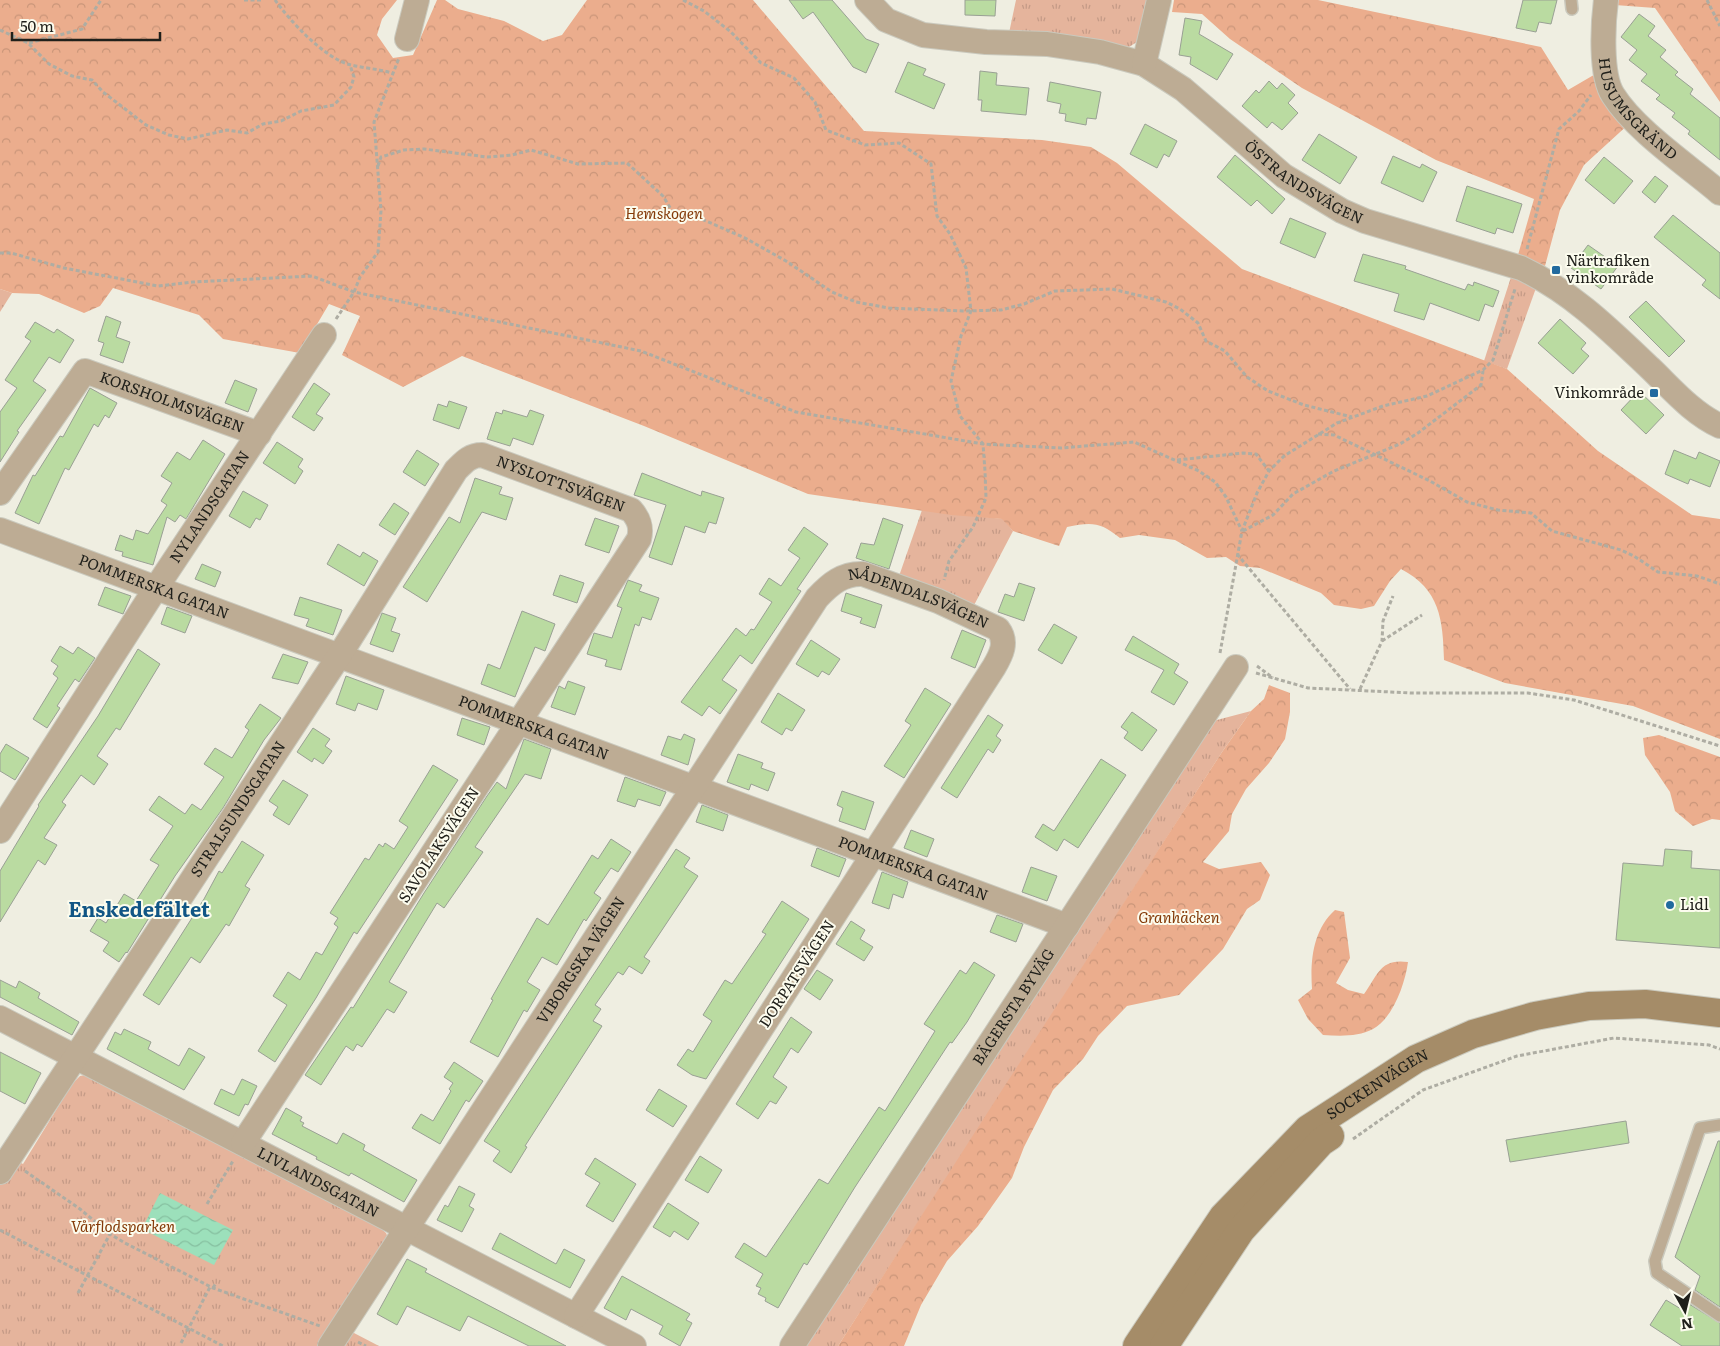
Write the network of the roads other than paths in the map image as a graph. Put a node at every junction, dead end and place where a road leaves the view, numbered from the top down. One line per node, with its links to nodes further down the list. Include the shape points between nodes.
1 (418, 0): 5 (street)
2 (868, 0): 6 (street, ÖSTRANDSVÄGEN, via 886,20 923,35 1047,44 1100,52)
3 (1159, 0): 6 (street)
4 (1606, 0): 7 (street, HUSUMSGRÄND, via 1606,75 1612,94 1635,122)
5 (407, 39)
6 (1144, 64): 9 (street, ÖSTRANDSVÄGEN, via 1183,89 1284,176 1342,211 1365,221 1522,268 1544,278 1594,314 1694,411)
7 (1720, 193)
8 (324, 335): 10 (street, NYLANDSGATAN)
9 (1720, 426)
10 (259, 434): 12 (street, KORSHOLMSVÄGEN, via 85,371); 16 (street, NYLANDSGATAN)
11 (482, 455): 14 (street, NYSLOTTSVÄGEN, via 631,510 639,518 641,531); 18 (street, STRALSUNDSGATAN, via 475,455 456,470)
12 (0, 493)
13 (0, 530): 16 (street, POMMERSKA GATAN)
14 (634, 545): 20 (street, SAVOLAKSVÄGEN)
15 (838, 579): 17 (street, NÅDENDALSVÄGEN, via 862,574 938,601); 21 (street, VIBORGSKA VÄGEN, via 817,598)
16 (156, 588): 18 (street, POMMERSKA GATAN); 22 (street, NYLANDSGATAN)
17 (998, 629): 23 (street, DORPATSVÄGEN, via 1002,634 1002,652 994,667)
18 (339, 656): 20 (street, POMMERSKA GATAN); 28 (street, STRALSUNDSGATAN)
19 (1228, 661): 24 (street, BÄGERSTA BYVÄG)
20 (519, 723): 21 (street, POMMERSKA GATAN); 30 (street, SAVOLAKSVÄGEN)
21 (694, 788): 23 (street, POMMERSKA GATAN); 32 (street, VIBORGSKA VÄGEN)
22 (0, 831)
23 (874, 855): 24 (street, POMMERSKA GATAN); 33 (street, DORPATSVÄGEN)
24 (1067, 926): 37 (street, BÄGERSTA BYVÄG)
25 (1720, 1013): 38 (main road, SOCKENVÄGEN, via 1645,1004 1589,1006 1535,1016 1473,1034 1416,1060 1361,1093 1302,1135 1223,1217)
26 (0, 1018): 28 (street, LIVLANDSGATAN)
27 (1720, 1030): 39 (main road, SOCKENVÄGEN, via 1646,1020 1593,1021 1536,1031 1481,1047 1433,1066 1370,1105 1321,1142 1241,1230)
28 (75, 1057): 30 (street, LIVLANDSGATAN); 31 (street, STRALSUNDSGATAN)
29 (1720, 1125): 34 (lane, via 1700,1128 1655,1261 1657,1273)
30 (244, 1143): 32 (street, LIVLANDSGATAN)
31 (4, 1166)
32 (405, 1227): 33 (street, LIVLANDSGATAN); 35 (street, VIBORGSKA VÄGEN)
33 (576, 1316): 36 (street, LIVLANDSGATAN)
34 (1720, 1316)
35 (334, 1339)
36 (634, 1346)
37 (792, 1346)
38 (1137, 1346)
39 (1164, 1346)

